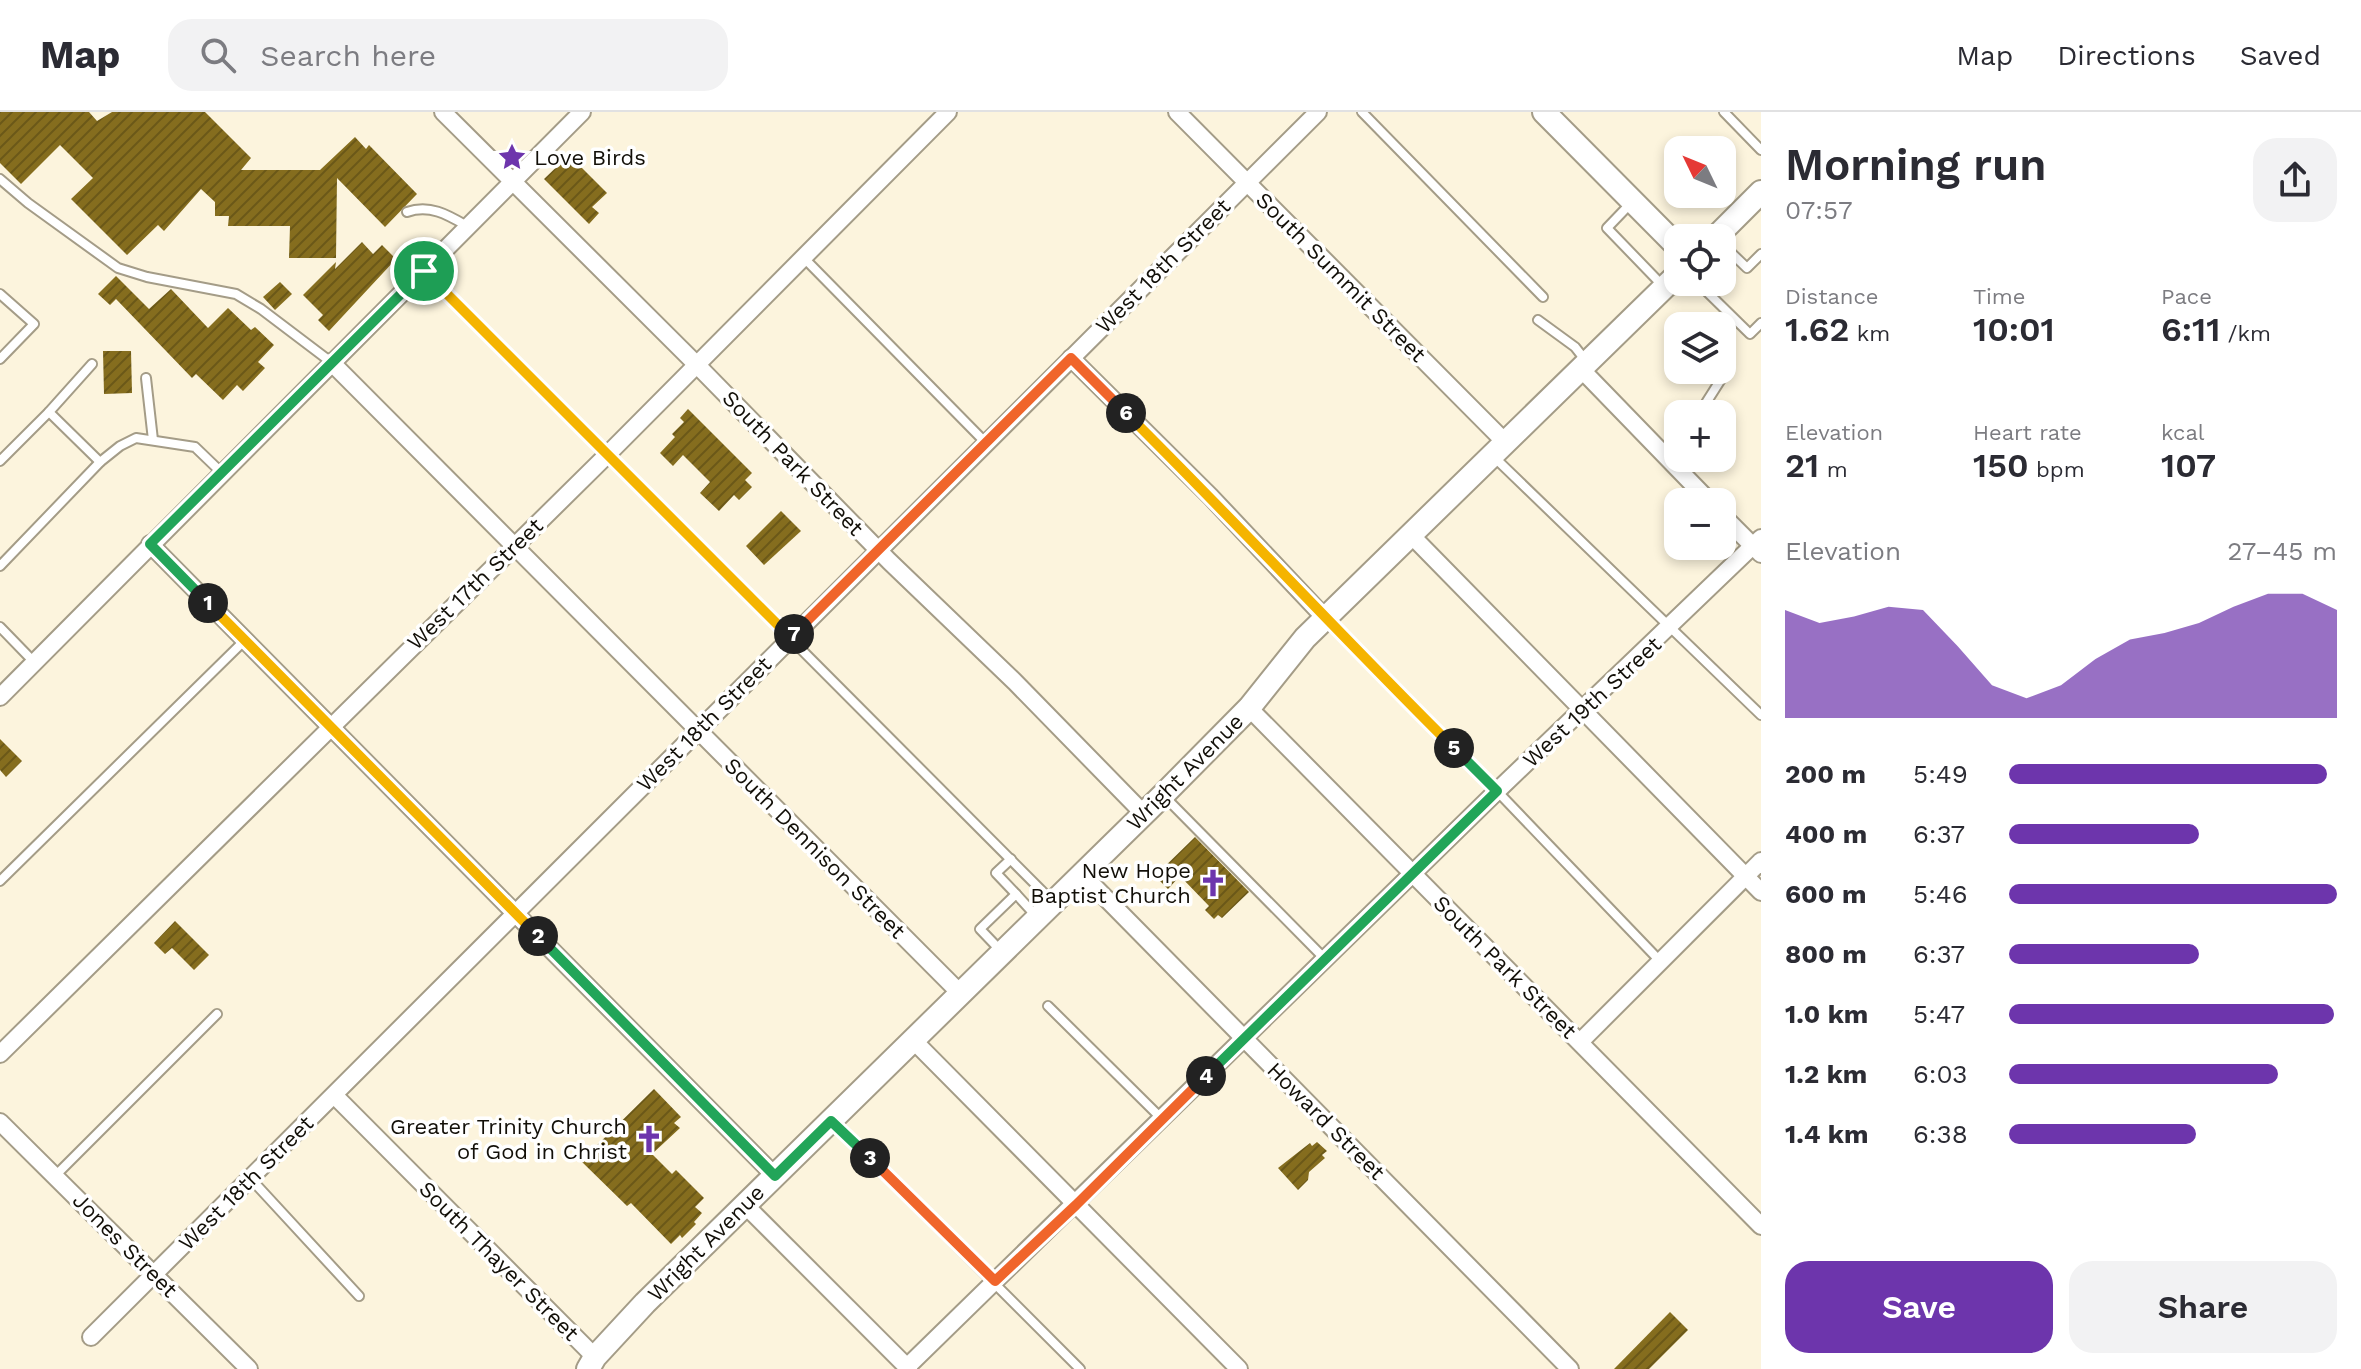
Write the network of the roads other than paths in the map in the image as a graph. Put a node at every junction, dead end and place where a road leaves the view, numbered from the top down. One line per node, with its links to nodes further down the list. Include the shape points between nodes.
1 (443, 112): 11 (street, South Park Street)
2 (582, 112): 11 (street)
3 (948, 112): 20 (street, West 17th Street)
4 (1177, 112): 12 (street, South Summit Street)
5 (1318, 112): 12 (street, West 18th Street)
6 (1362, 112): 27 (lane)
7 (1544, 112): 13 (main road)
8 (1724, 112): 9 (lane)
9 (1761, 150)
10 (0, 179): 32 (lane, via 118,268 236,294)
11 (512, 181): 17 (street); 33 (street, South Park Street)
12 (1247, 182): 30 (street, West 18th Street); 40 (street, South Summit Street)
13 (1633, 201): 18 (main road); 22 (lane, via 1607,228)
14 (1757, 205): 16 (main road)
15 (407, 212): 17 (lane, via 440,211)
16 (1736, 225)
17 (467, 226): 23 (street)
18 (1664, 233)
19 (1761, 254): 21 (lane, via 1747,268)
20 (802, 257): 33 (street, West 17th Street); 39 (lane)
21 (1736, 257)
22 (1664, 266)
23 (424, 271): 32 (street); 42 (lane)
24 (0, 294): 31 (lane, via 34,324)
25 (1670, 296): 35 (main road, Wright Avenue)
26 (1704, 296): 29 (lane, via 1750,334)
27 (1543, 297)
28 (1538, 320): 35 (lane, via 1575,347)
29 (1761, 323)
30 (1071, 358): 39 (street, West 18th Street); 54 (street)
31 (0, 359)
32 (331, 362): 45 (street); 50 (street, South Dennison Street)
33 (695, 363): 42 (street, West 17th Street); 52 (street, South Park Street)
34 (92, 364): 37 (lane)
35 (1584, 366): 40 (main road, Wright Avenue); 41 (street)
36 (146, 378): 38 (lane)
37 (49, 412): 43 (lane); 44 (lane)
38 (153, 440): 44 (lane, via 136,438); 45 (lane, via 195,447)
39 (986, 443): 52 (street, West 18th Street)
40 (1498, 449): 48 (main road, Wright Avenue); 55 (lane)
41 (1662, 452): 46 (street)
42 (606, 456): 50 (street, West 17th Street); 57 (lane)
43 (0, 461)
44 (100, 462): 53 (lane)
45 (222, 473): 49 (street)
46 (1697, 488)
47 (1736, 527): 51 (street)
48 (1411, 535): 54 (main road, Wright Avenue); 62 (street)
49 (150, 544): 58 (street); 59 (street)
50 (513, 546): 64 (street, West 17th Street); 65 (street, South Dennison Street)
51 (1758, 546): 55 (street, West 19th Street)
52 (878, 550): 57 (street, West 18th Street); 68 (street, South Park Street)
53 (0, 566)
54 (1326, 619): 61 (main road, Wright Avenue); 66 (lane)
55 (1672, 626): 62 (street, West 19th Street); 63 (lane)
56 (0, 627): 59 (lane)
57 (791, 638): 65 (street, West 18th Street); 69 (lane)
58 (245, 640): 64 (street); 74 (lane)
59 (34, 662): 60 (street)
60 (0, 697)
61 (1249, 708): 67 (main road, Wright Avenue); 72 (street, South Park Street)
62 (1584, 709): 66 (street, West 19th Street); 73 (street)
63 (1761, 715)
64 (330, 726): 78 (street); 88 (street, West 17th Street)
65 (697, 730): 78 (street, West 18th Street); 82 (street, South Dennison Street)
66 (1497, 791): 72 (street, West 19th Street); 81 (lane)
67 (1163, 795): 68 (main road, Wright Avenue); 80 (lane)
68 (1143, 813): 71 (main road, Wright Avenue)
69 (1011, 859): 76 (lane, via 996,873); 77 (lane)
70 (1761, 861): 73 (street)
71 (1082, 874): 77 (main road, Wright Avenue); 85 (street, Howard Street)
72 (1413, 874): 80 (street, West 19th Street); 87 (street, South Park Street)
73 (1745, 877): 75 (street); 81 (street)
74 (0, 881)
75 (1761, 892)
76 (1016, 894): 77 (lane); 79 (lane, via 980,929)
77 (1045, 910): 79 (main road, Wright Avenue)
78 (514, 912): 89 (street, West 18th Street); 94 (street)
79 (1003, 952): 82 (main road, Wright Avenue)
80 (1325, 959): 85 (street, West 19th Street)
81 (1660, 961): 87 (street)
82 (961, 994): 86 (main road, Wright Avenue)
83 (1048, 1006): 90 (lane)
84 (217, 1014): 93 (lane)
85 (1244, 1038): 90 (street, West 19th Street); 108 (street, Howard Street)
86 (913, 1040): 91 (main road, Wright Avenue); 97 (street)
87 (1580, 1042): 98 (street, South Park Street)
88 (0, 1054)
89 (335, 1096): 95 (street, West 18th Street); 103 (street, South Thayer Street)
90 (1162, 1119): 97 (street, West 19th Street)
91 (831, 1121): 94 (main road, Wright Avenue); 100 (lane)
92 (0, 1122): 93 (street, Jones Street)
93 (55, 1176): 99 (street, Jones Street)
94 (775, 1176): 96 (main road, Wright Avenue)
95 (251, 1179): 99 (street, West 18th Street); 101 (lane)
96 (744, 1204): 103 (main road, Wright Avenue); 104 (street)
97 (1076, 1205): 100 (street, West 19th Street); 107 (street)
98 (1761, 1226)
99 (154, 1273): 102 (street, West 18th Street); 105 (street, Jones Street)
100 (995, 1281): 104 (street, West 19th Street); 106 (lane)
101 (359, 1296)
102 (91, 1337)
103 (591, 1363)
104 (908, 1368)
105 (249, 1369)
106 (1080, 1369)
107 (1239, 1369)
108 (1570, 1369)

